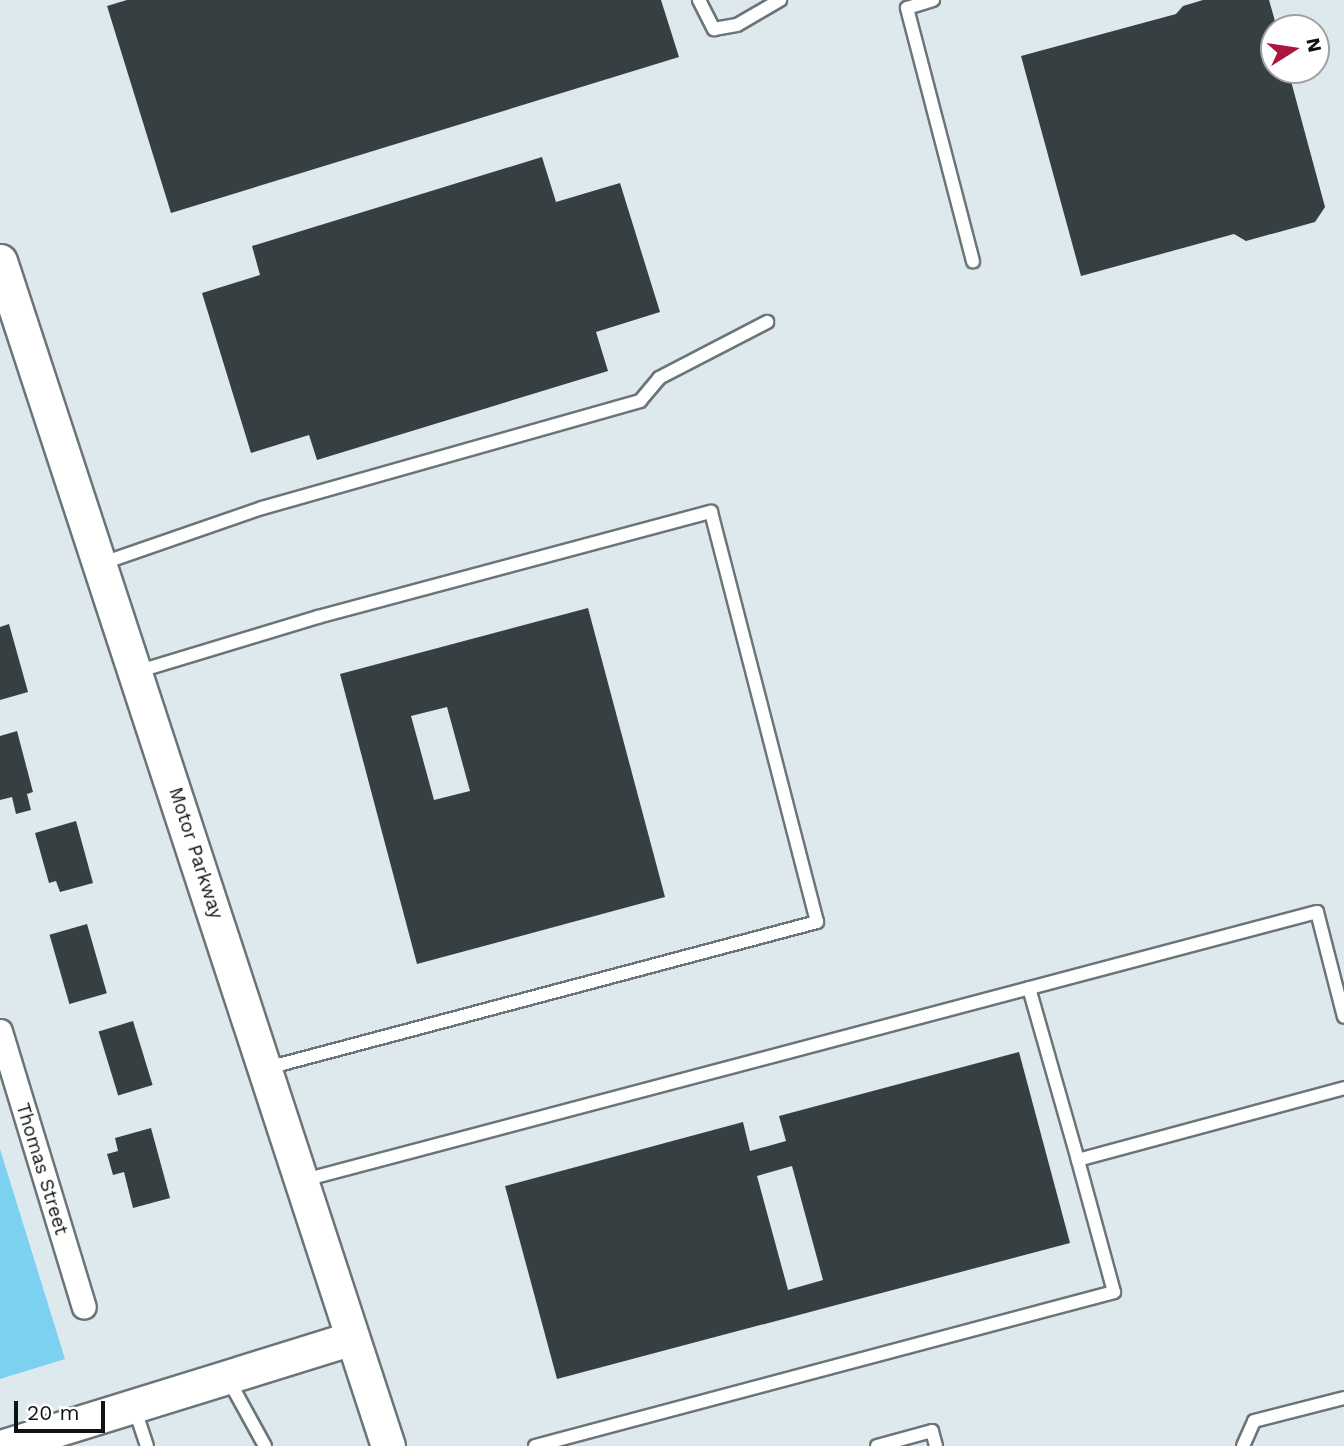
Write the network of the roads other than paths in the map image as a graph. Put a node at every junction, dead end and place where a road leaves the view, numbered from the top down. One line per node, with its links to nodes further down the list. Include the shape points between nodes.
1 (699, 0): 2 (lane, via 714,29 737,25)
2 (780, 0)
3 (933, 0): 4 (lane, via 907,8)
4 (973, 262)
5 (1, 270): 7 (main road, Motor Parkway)
6 (767, 322): 7 (lane, via 659,378 639,401 262,508)
7 (100, 564): 8 (main road, Motor Parkway)
8 (136, 672): 12 (main road, Motor Parkway); 12 (lane, via 318,617 711,512 817,922)
9 (1029, 988): 10 (lane, via 1317,912); 14 (lane); 15 (lane)
10 (1344, 1017)
11 (0, 1031): 16 (street, Thomas Street)
12 (267, 1068): 15 (main road, Motor Parkway)
13 (1344, 1088): 14 (lane)
14 (1078, 1160): 26 (lane, via 1114,1292)
15 (304, 1180): 17 (main road, Motor Parkway)
16 (84, 1307)
17 (352, 1338): 18 (main road); 25 (main road, Motor Parkway)
18 (227, 1377): 20 (main road); 24 (lane)
19 (1344, 1398): 29 (lane, via 1254,1421)
20 (134, 1406): 21 (main road); 23 (lane)
21 (54, 1439): 22 (main road)
22 (4, 1446)
23 (147, 1446)
24 (265, 1446)
25 (388, 1446)
26 (536, 1446)
27 (877, 1446): 28 (lane, via 932,1431)
28 (936, 1446)
29 (1243, 1446)

